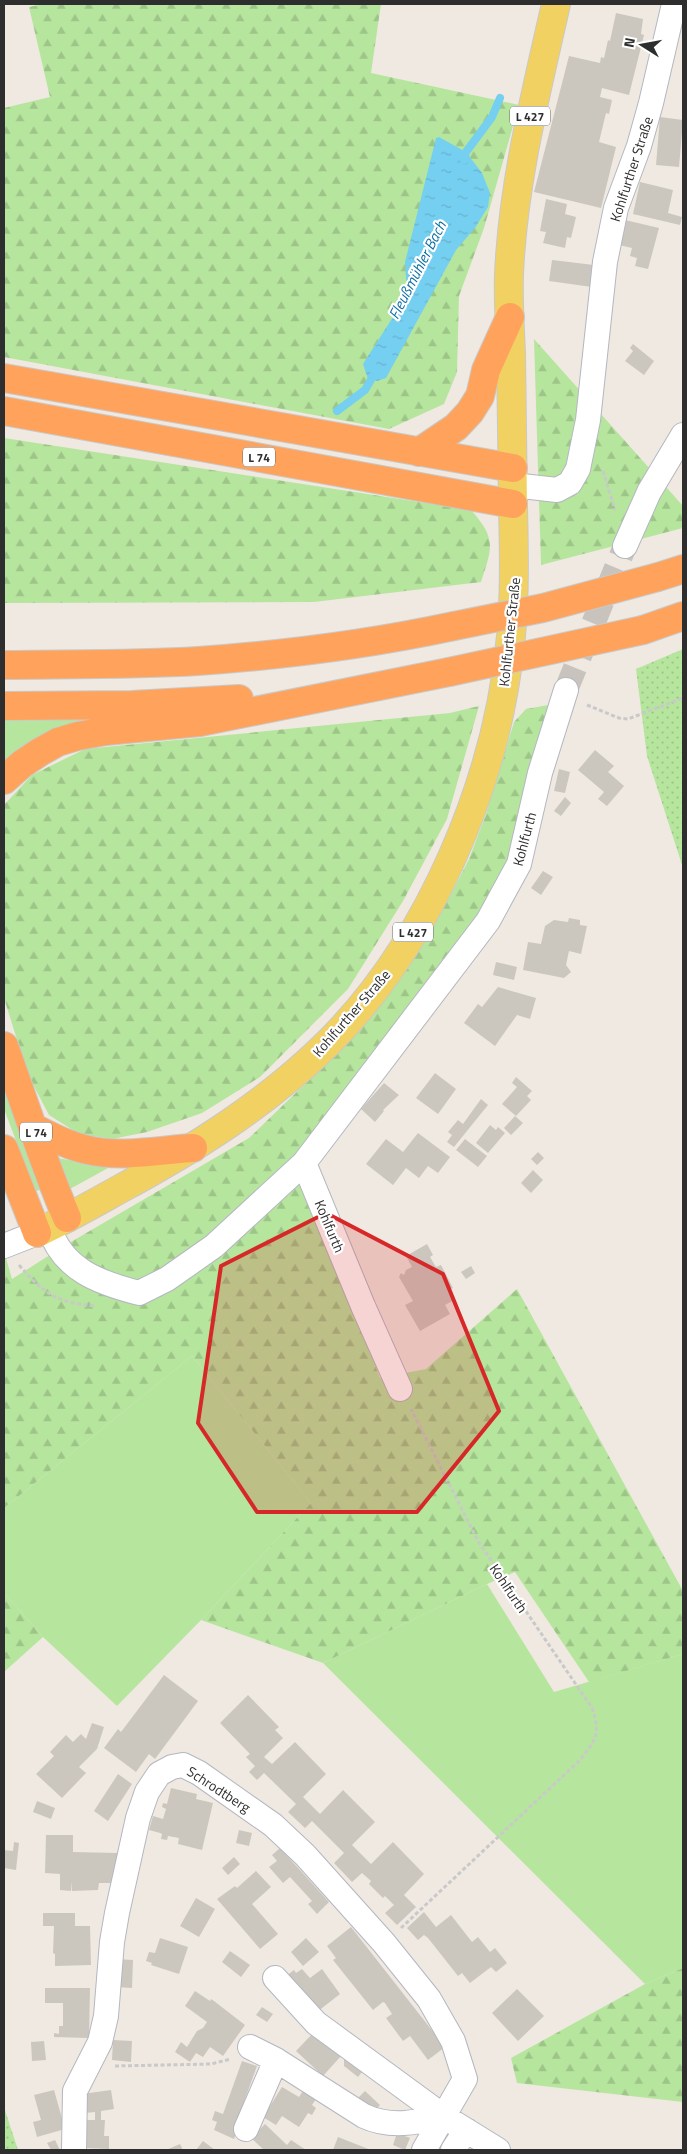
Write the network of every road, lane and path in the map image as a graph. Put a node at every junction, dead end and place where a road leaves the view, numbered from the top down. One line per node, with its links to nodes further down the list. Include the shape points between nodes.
1 (556, 4): 3 (main road, Kohlfurther Straße / L 427, via 517,185 509,275)
2 (674, 4): 9 (street, Kohlfurther Straße, via 639,146 616,208 605,262 588,420 578,470 570,483 557,490)
3 (510, 317): 7 (highway, via 486,370 480,396 470,412 456,427); 9 (main road, Kohlfurther Straße / L 427)
4 (4, 378): 7 (highway, L 74)
5 (4, 411): 9 (highway, L 74)
6 (683, 435): 10 (street, via 649,492)
7 (419, 452): 9 (highway, L 74)
8 (602, 465): 10 (path)
9 (513, 486): 21 (main road, Kohlfurther Straße / L 427, via 511,638 498,718 471,808 436,892 380,983 329,1042 275,1090)
10 (625, 546)
11 (671, 573): 13 (highway, bridge, via 543,608 402,638 198,661)
12 (683, 616): 15 (highway, bridge, via 643,630)
13 (4, 664)
14 (566, 690): 16 (path, via 587,706 628,719); 23 (street, Kohlfurth, via 540,773 519,864 488,922)
15 (346, 691): 17 (highway, via 200,702); 18 (highway, via 200,722 78,736 40,752)
16 (683, 698)
17 (4, 706)
18 (4, 780)
19 (4, 1046): 20 (highway, L 74)
20 (34, 1128): 21 (highway, L 74, via 69,1145 111,1154); 24 (highway, L 74, via 54,1187)
21 (193, 1148): 24 (main road, Kohlfurther Straße / L 427)
22 (4, 1149): 24 (highway, L 74)
23 (304, 1164): 24 (street, Kohlfurth, via 214,1246 139,1294 110,1286 68,1262 53,1239); 26 (street, Kohlfurth)
24 (51, 1226): 25 (street)
25 (4, 1246)
26 (400, 1389): 27 (path, Kohlfurth, via 478,1541 592,1708 598,1726 593,1744 579,1761)
27 (384, 1943): 31 (street, Schrodtberg, via 305,1855 273,1825 193,1769 183,1765 172,1767 159,1774 147,1792 138,1818 112,1942 106,2016 100,2042); 32 (street, Schrodtberg, via 429,1999 453,2041 465,2078)
28 (275, 1978): 32 (street, via 316,2023)
29 (250, 2047): 30 (street); 31 (path, via 241,2057 211,2064)
30 (276, 2060): 32 (street, via 378,2122 409,2124); 33 (street)
31 (87, 2064): 35 (street, Schrodtberg, via 74,2091)
32 (443, 2116): 34 (street); 36 (street, Schrodtberg)
33 (246, 2129)
34 (466, 2130): 37 (street); 38 (street)
35 (74, 2150)
36 (424, 2150)
37 (453, 2150)
38 (498, 2150)

